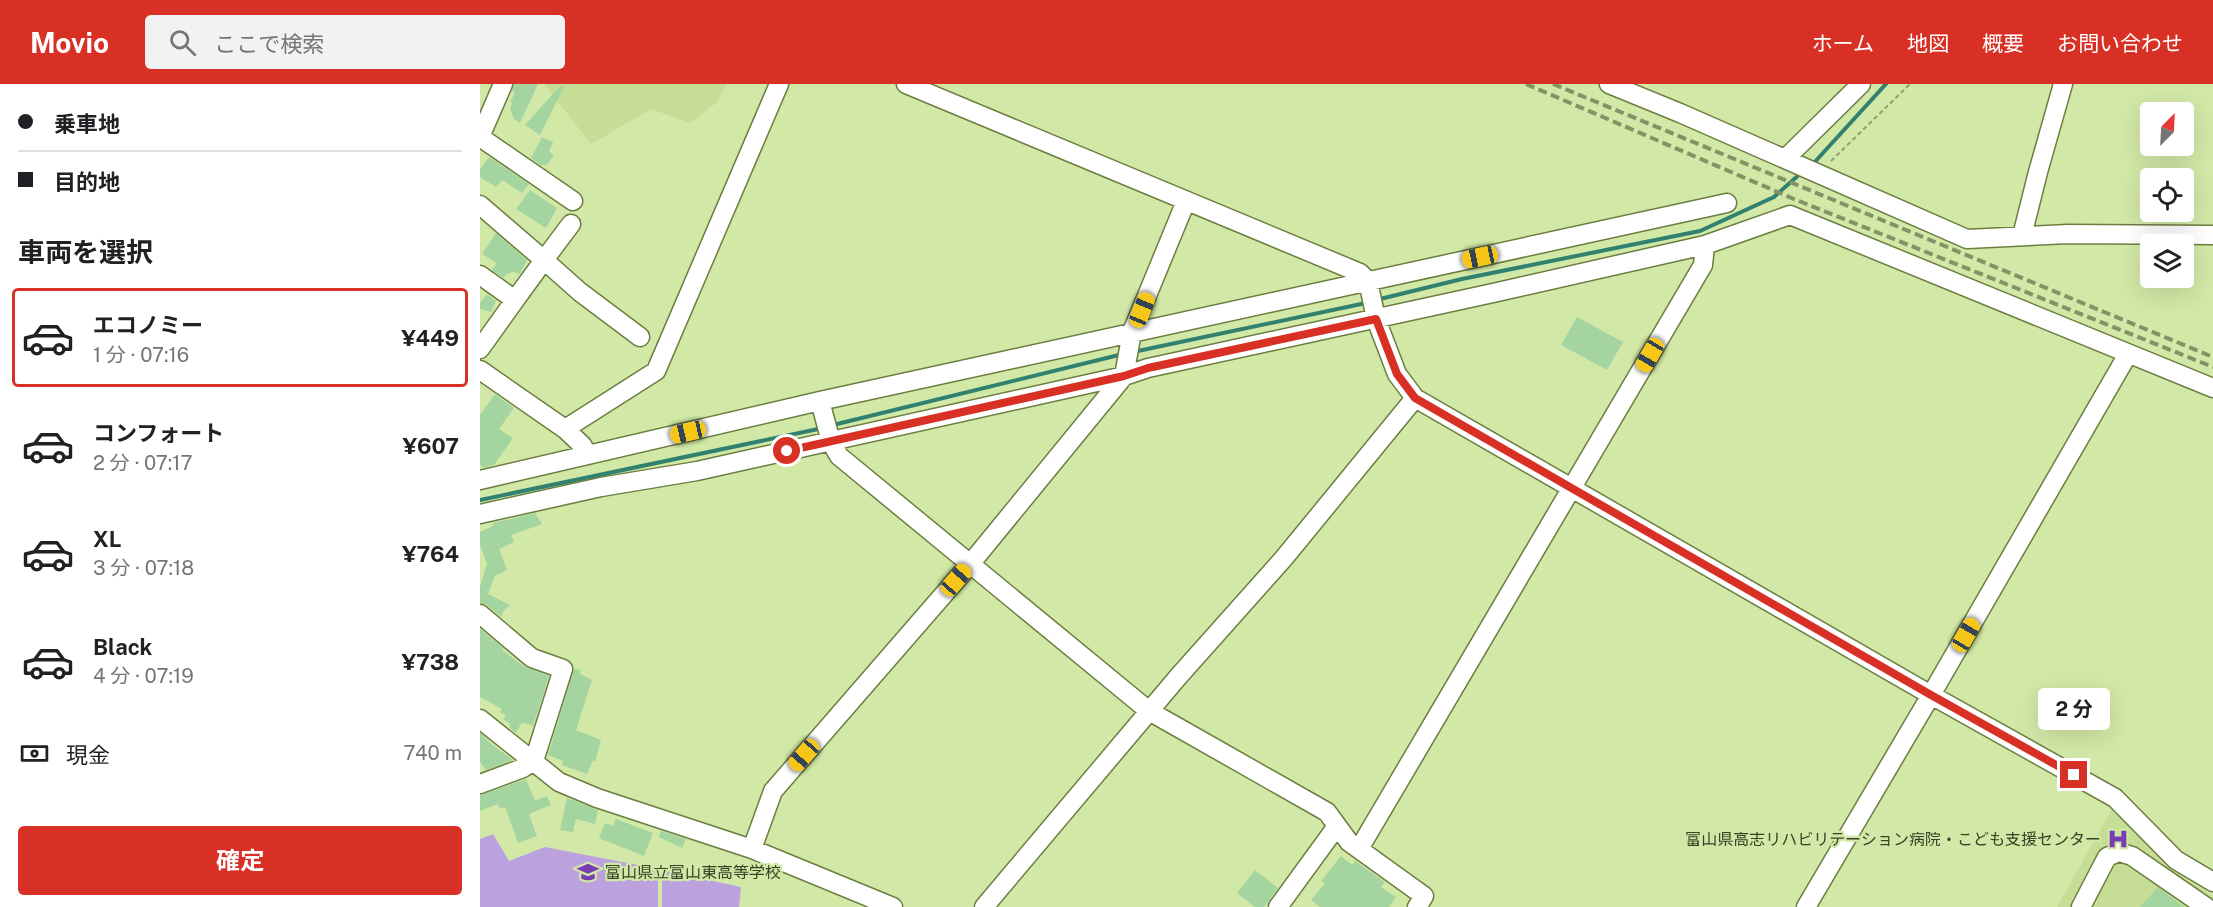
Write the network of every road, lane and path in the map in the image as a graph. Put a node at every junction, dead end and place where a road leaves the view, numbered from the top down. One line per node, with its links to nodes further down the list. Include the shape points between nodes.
1 (503, 84): 8 (street)
2 (779, 84): 33 (street, via 656,371)
3 (906, 84): 12 (street)
4 (1610, 84): 9 (street)
5 (1860, 84): 9 (street)
6 (1910, 84): 10 (path)
7 (2063, 84): 17 (street)
8 (480, 137): 11 (street)
9 (1785, 159): 10 (street)
10 (1818, 174): 17 (street, via 1967,239)
11 (573, 201)
12 (1186, 201): 21 (street, via 1360,273); 24 (street)
13 (1727, 203): 21 (street)
14 (480, 205): 19 (street)
15 (571, 224): 19 (street)
16 (2213, 235): 17 (street)
17 (2022, 236)
18 (1706, 244): 23 (street); 27 (street, via 1790,215); 37 (street, via 1703,265)
19 (544, 260): 22 (street); 25 (street)
20 (480, 275): 22 (street)
21 (1368, 281): 23 (street); 24 (street)
22 (515, 300): 26 (street)
23 (1376, 319): 29 (street); 31 (street, via 1397,374)
24 (1132, 332): 29 (street); 32 (street)
25 (640, 337)
26 (480, 349)
27 (2128, 354): 30 (street); 41 (street)
28 (480, 370): 33 (street)
29 (1124, 376): 34 (street); 39 (street)
30 (2213, 388)
31 (1415, 398): 37 (street); 42 (street, via 1284,558)
32 (820, 401): 34 (street); 35 (street)
33 (565, 429): 35 (street)
34 (831, 442): 38 (street); 39 (street, via 839,456)
35 (588, 455): 36 (street)
36 (480, 480)
37 (1572, 488): 41 (street); 48 (street)
38 (480, 514)
39 (971, 563): 42 (street); 47 (street, via 773,791)
40 (480, 614): 44 (street, via 532,658 562,669)
41 (1931, 695): 49 (street, via 2115,798 2176,860); 54 (street)
42 (1149, 711): 46 (street, via 1327,812); 51 (street)
43 (480, 718): 44 (street)
44 (534, 760): 45 (street); 47 (street, via 559,782 597,798)
45 (480, 784)
46 (1337, 826): 48 (street, via 1349,843); 52 (street)
47 (753, 849): 50 (street)
48 (1359, 849): 53 (street, via 1424,896)
49 (2213, 882)
50 (893, 907)
51 (984, 907)
52 (1278, 907)
53 (1417, 907)
54 (1806, 907)
55 (2081, 907): 56 (street, via 2107,857 2119,852 2132,855)
56 (2206, 907)

